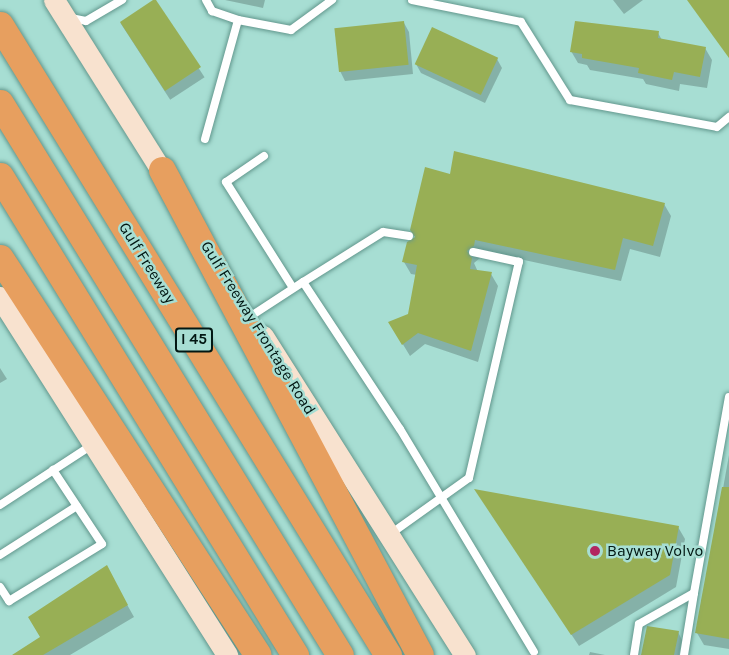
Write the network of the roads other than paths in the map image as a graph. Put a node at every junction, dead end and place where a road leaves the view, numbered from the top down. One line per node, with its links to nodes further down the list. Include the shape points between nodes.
1 (122, 0): 6 (lane, via 86,21)
2 (206, 0): 7 (lane, via 212,11)
3 (332, 0): 7 (lane, via 291,30)
4 (412, 0): 5 (lane)
5 (428, 1): 10 (lane, via 521,22 570,100 717,126)
6 (62, 5): 13 (main road, Gulf Freeway Frontage Road)
7 (238, 20): 11 (lane)
8 (0, 25): 37 (highway, Gulf Freeway / I 45)
9 (0, 104): 36 (highway, I 45)
10 (729, 117)
11 (205, 139)
12 (264, 156): 19 (lane, via 226,182)
13 (162, 170): 21 (main road, Gulf Freeway Frontage Road); 38 (highway)
14 (0, 176): 35 (highway)
15 (409, 236): 18 (lane, via 383,232)
16 (473, 252): 25 (lane, via 519,262 469,477)
17 (0, 258): 34 (highway)
18 (303, 282): 19 (lane); 25 (lane)
19 (293, 288): 21 (lane)
20 (0, 297): 23 (main road)
21 (251, 316): 28 (main road, Gulf Freeway Frontage Road)
22 (729, 397): 31 (lane)
23 (93, 444): 24 (lane); 33 (main road)
24 (53, 470): 26 (lane); 27 (lane)
25 (441, 499): 28 (lane); 32 (lane)
26 (0, 505)
27 (77, 506): 29 (lane); 30 (lane, via 102,544 9,601)
28 (388, 536): 39 (main road, Gulf Freeway Frontage Road)
29 (0, 555)
30 (0, 587)
31 (694, 593): 40 (lane, via 639,624); 41 (lane)
32 (534, 652)
33 (227, 655)
34 (258, 655)
35 (295, 655)
36 (340, 655)
37 (388, 655)
38 (420, 655)
39 (465, 655)
40 (634, 655)
41 (684, 655)

